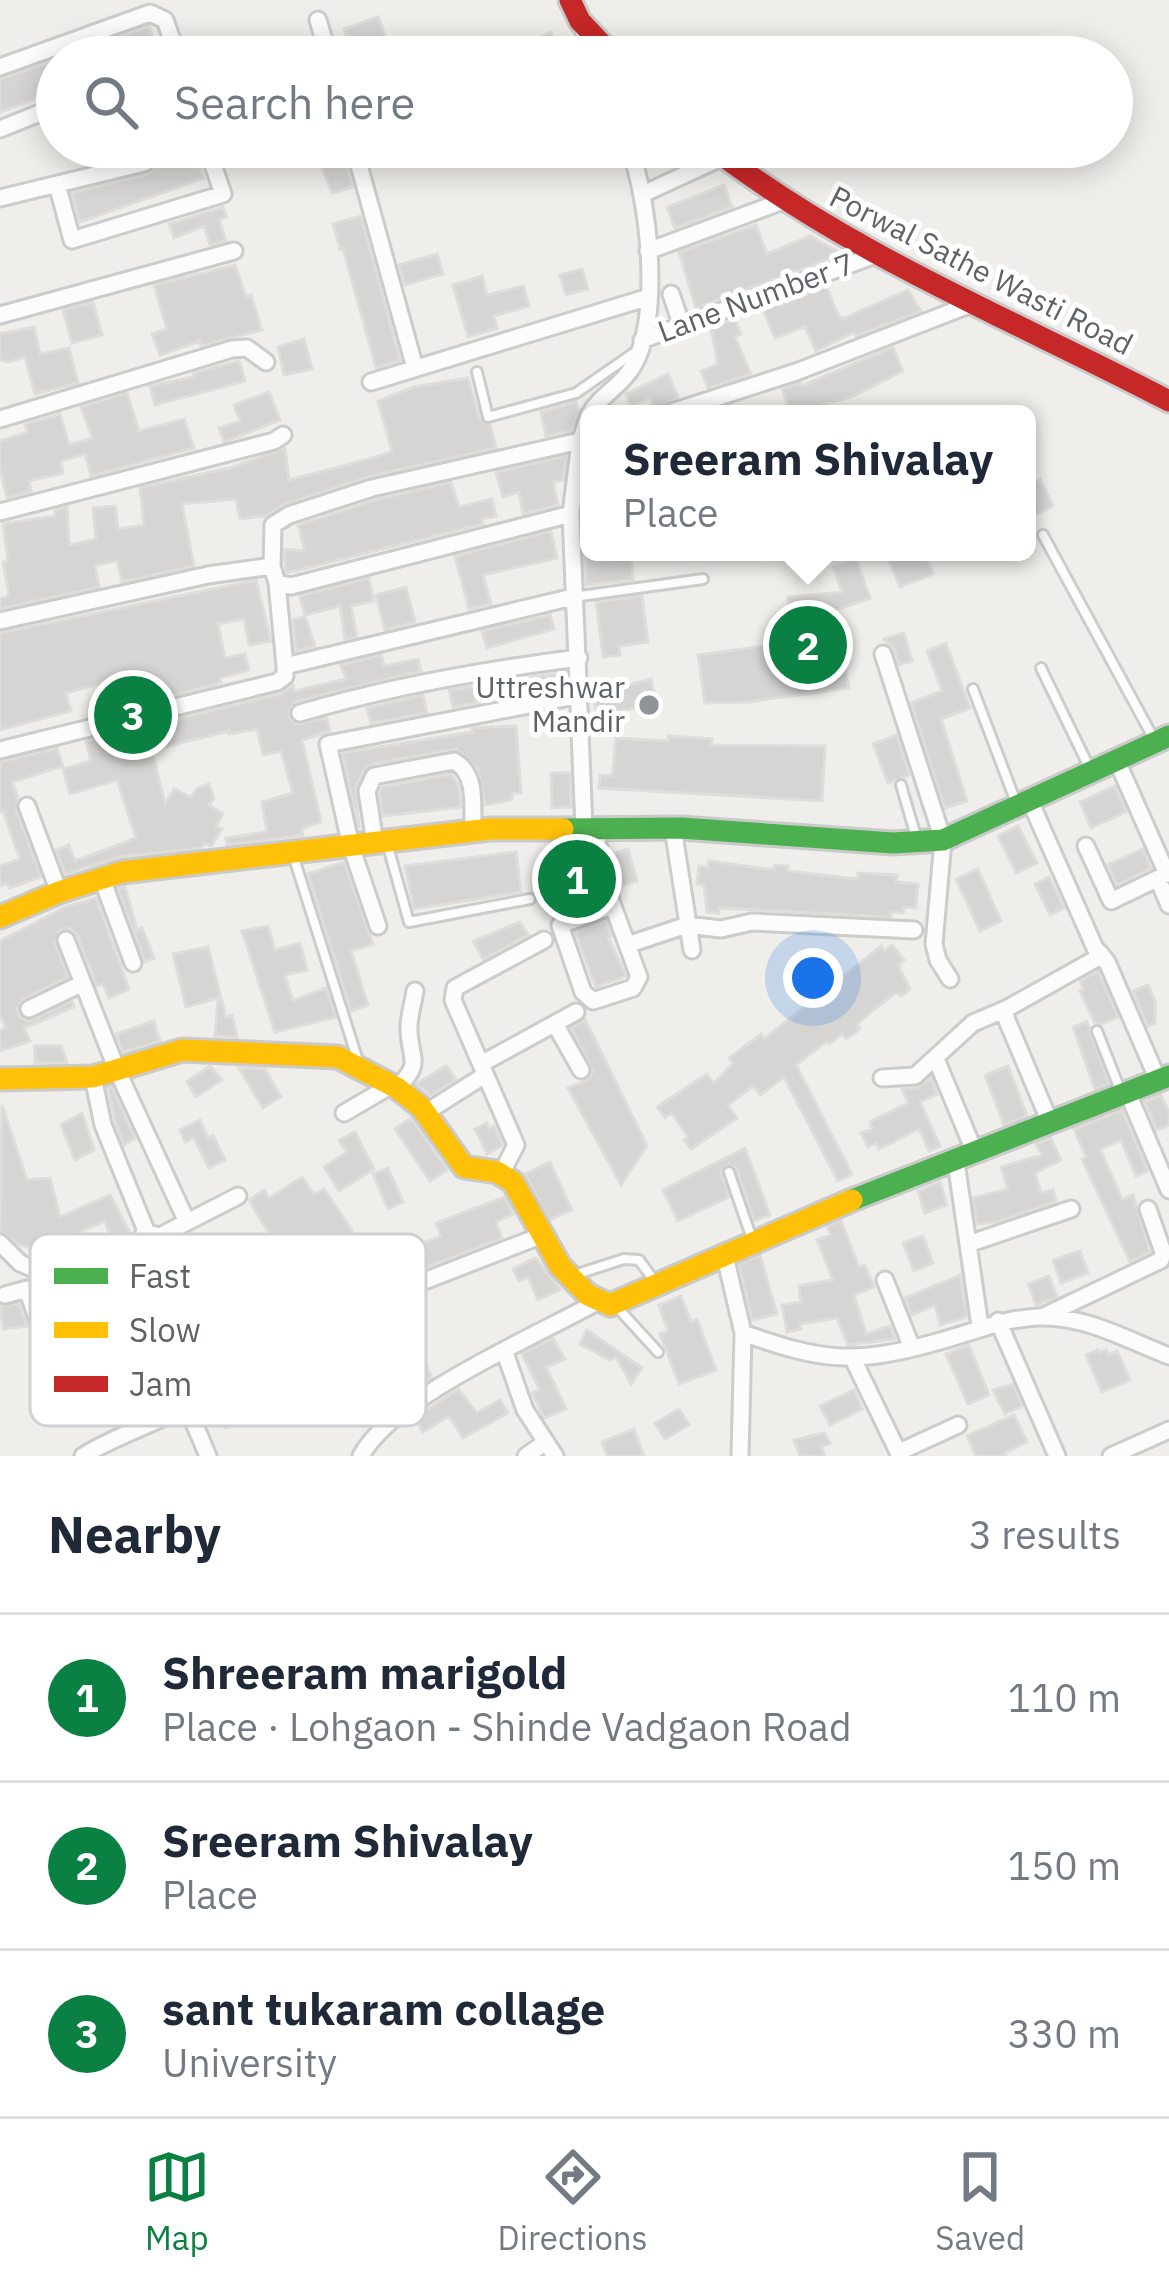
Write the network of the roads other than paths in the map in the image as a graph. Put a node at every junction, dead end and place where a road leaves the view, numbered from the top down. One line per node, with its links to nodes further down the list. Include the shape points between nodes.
1 (570, 0): 3 (street)
2 (318, 20): 6 (street)
3 (580, 21): 7 (street); 8 (street)
4 (87, 36): 5 (street, via 149,13 165,20)
5 (171, 36)
6 (323, 36)
7 (586, 36)
8 (594, 36)
9 (36, 55): 10 (street)
10 (0, 68)
11 (36, 114): 12 (street)
12 (0, 129)
13 (123, 168): 19 (street)
14 (214, 168): 19 (street, via 223,194 72,240)
15 (360, 168): 33 (street)
16 (635, 168): 20 (street)
17 (689, 168): 20 (street)
18 (739, 168): 22 (street, Porwal Sathe Wasti Road)
19 (57, 184): 21 (street)
20 (643, 194): 24 (street)
21 (0, 198)
22 (783, 201): 24 (street); 25 (street, Porwal Sathe Wasti Road)
23 (234, 250): 29 (street)
24 (648, 251): 27 (street)
25 (870, 256): 28 (street, Porwal Sathe Wasti Road); 30 (street, Lane Number 7)
26 (671, 294): 30 (street)
27 (649, 297): 31 (street); 33 (street)
28 (969, 305): 36 (street, Porwal Sathe Wasti Road); 38 (street)
29 (0, 315)
30 (682, 326): 31 (street, Lane Number 7)
31 (640, 345): 34 (lane, via 577,393 488,417); 37 (street, via 634,364)
32 (266, 362): 39 (street, via 247,348 232,349)
33 (415, 368): 35 (street)
34 (476, 372)
35 (371, 382)
36 (1169, 401)
37 (598, 405)
38 (694, 405)
39 (0, 418)
40 (283, 435): 43 (street)
41 (580, 441): 46 (street, via 289,515 273,525)
42 (580, 468): 44 (street)
43 (0, 512)
44 (572, 514): 46 (street, via 290,586); 48 (street)
45 (1042, 535): 57 (lane)
46 (274, 574): 49 (street, via 208,575); 52 (street)
47 (703, 579): 48 (lane)
48 (572, 597): 51 (street); 52 (street)
49 (0, 621)
50 (884, 654): 67 (street)
51 (579, 658): 55 (street); 56 (street, via 451,675)
52 (285, 666): 58 (street, via 277,682)
53 (1041, 668): 60 (lane)
54 (973, 689): 62 (lane)
55 (580, 695): 64 (street); 71 (street, via 328,744)
56 (300, 713)
57 (1163, 739): 59 (street)
58 (0, 750)
59 (1117, 761): 60 (street); 74 (street, via 1167,874)
60 (1092, 772): 62 (street)
61 (901, 785): 68 (lane)
62 (1024, 804): 67 (street); 87 (street)
63 (27, 806): 75 (street)
64 (589, 828): 65 (street); 66 (street); 78 (street)
65 (673, 828): 68 (street); 80 (street)
66 (473, 831): 69 (street); 69 (street, via 471,778 454,761 374,776 367,791)
67 (943, 840): 68 (street); 89 (street, via 934,944)
68 (918, 842)
69 (381, 843): 71 (street); 76 (lane, via 409,922)
70 (1086, 846): 74 (street, via 1111,901)
71 (351, 847): 72 (street); 81 (street)
72 (292, 854): 73 (street); 98 (lane)
73 (102, 879): 75 (street); 88 (street)
74 (1157, 879): 77 (street)
75 (59, 892): 79 (street)
76 (530, 899)
77 (1169, 905)
78 (613, 906): 85 (street); 85 (street, via 560,926 587,998 637,985)
79 (0, 917)
80 (687, 925): 82 (street); 85 (street); 86 (street)
81 (378, 926)
82 (914, 929)
83 (66, 940): 90 (street)
84 (544, 940): 100 (street, via 454,988)
85 (627, 945)
86 (692, 950)
87 (1099, 952): 93 (street, via 1092,964); 103 (street)
88 (134, 963)
89 (950, 979)
90 (83, 983): 92 (street); 99 (street)
91 (416, 991): 106 (street, via 408,1030 416,1057)
92 (29, 1009)
93 (1006, 1009): 97 (street, via 973,1023); 110 (street)
94 (576, 1012): 95 (street)
95 (555, 1024): 100 (street); 101 (street)
96 (1097, 1031): 107 (lane)
97 (936, 1059): 104 (street, via 915,1076); 111 (street)
98 (359, 1066): 99 (street, via 338,1057 182,1050); 106 (street)
99 (118, 1070): 102 (street); 118 (street)
100 (483, 1070): 109 (street); 112 (street, via 516,1145)
101 (580, 1070)
102 (93, 1077): 105 (street); 119 (street)
103 (1166, 1077): 107 (street)
104 (882, 1078)
105 (0, 1079)
106 (394, 1086): 108 (street); 109 (street)
107 (1125, 1092): 110 (street); 114 (street)
108 (344, 1113)
109 (425, 1113): 112 (street, via 464,1167)
110 (1049, 1120): 111 (street)
111 (966, 1157): 124 (street); 126 (street)
112 (502, 1172): 123 (street)
113 (729, 1172): 124 (lane)
114 (1169, 1190)
115 (238, 1196): 118 (street)
116 (1071, 1209): 126 (street)
117 (1148, 1209): 137 (street, via 1161,1260)
118 (187, 1222): 122 (street)
119 (145, 1230): 120 (street); 121 (street)
120 (144, 1234)
121 (150, 1234)
122 (164, 1234)
123 (539, 1236): 130 (street); 131 (street)
124 (752, 1241): 127 (street)
125 (0, 1243): 128 (street)
126 (971, 1243): 139 (street)
127 (724, 1252): 133 (street); 140 (street)
128 (20, 1263): 129 (street); 134 (street)
129 (30, 1267)
130 (569, 1276): 133 (lane, via 624,1258 639,1261); 136 (street)
131 (426, 1280)
132 (885, 1280): 141 (street)
133 (657, 1285): 136 (street)
134 (2, 1295): 135 (street, via 27,1289)
135 (30, 1298)
136 (606, 1303): 142 (street); 143 (lane)
137 (1042, 1317): 138 (street); 144 (street, via 1126,1336)
138 (998, 1321): 139 (street); 159 (street)
139 (980, 1325): 141 (street)
140 (743, 1333): 145 (street, via 817,1357); 153 (street)
141 (912, 1348): 145 (street)
142 (504, 1350): 146 (street); 152 (street, via 525,1410)
143 (658, 1352)
144 (1169, 1356)
145 (853, 1359): 154 (street)
146 (426, 1398)
147 (958, 1425): 154 (street)
148 (150, 1426): 155 (street)
149 (195, 1426): 156 (street)
150 (386, 1426): 157 (street)
151 (1169, 1430): 160 (street)
152 (551, 1449): 158 (street)
153 (745, 1453)
154 (899, 1454)
155 (83, 1456)
156 (208, 1456)
157 (361, 1456)
158 (526, 1456)
159 (1057, 1456)
160 (1111, 1456)

